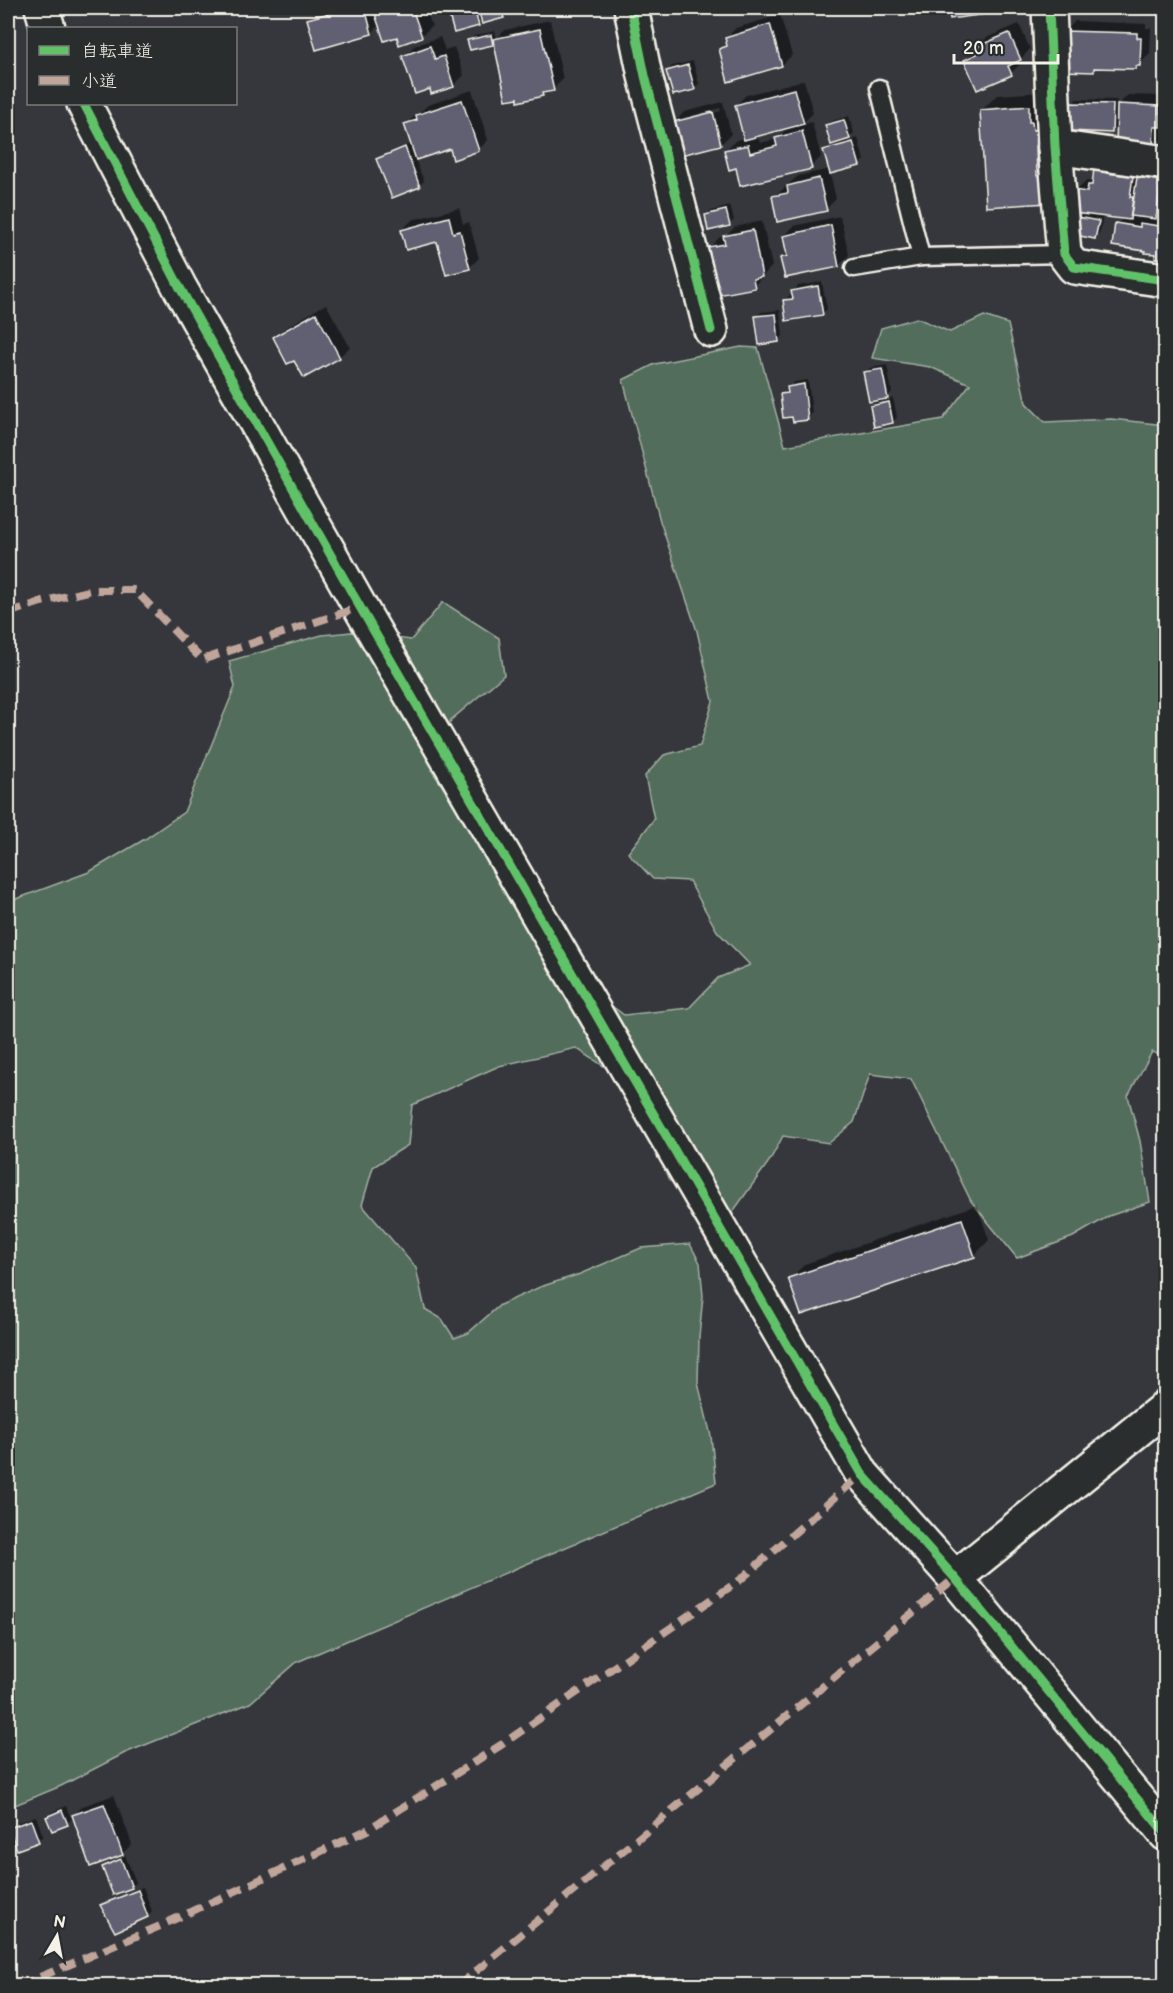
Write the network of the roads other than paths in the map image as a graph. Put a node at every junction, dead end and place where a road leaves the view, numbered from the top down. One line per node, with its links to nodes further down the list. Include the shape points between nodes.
1 (42, 8): 4 (street)
2 (631, 8): 13 (street)
3 (1049, 8): 7 (street)
4 (48, 27)
5 (879, 88): 10 (lane)
6 (85, 105): 15 (street, via 179,286 360,607 862,1474)
7 (1055, 147): 8 (street); 9 (street)
8 (1166, 163)
9 (1064, 254): 10 (lane); 12 (street, via 1074,267)
10 (921, 257): 11 (lane)
11 (854, 268)
12 (1166, 280)
13 (711, 330)
14 (1166, 1407): 15 (street)
15 (954, 1578): 16 (street)
16 (1166, 1834)

